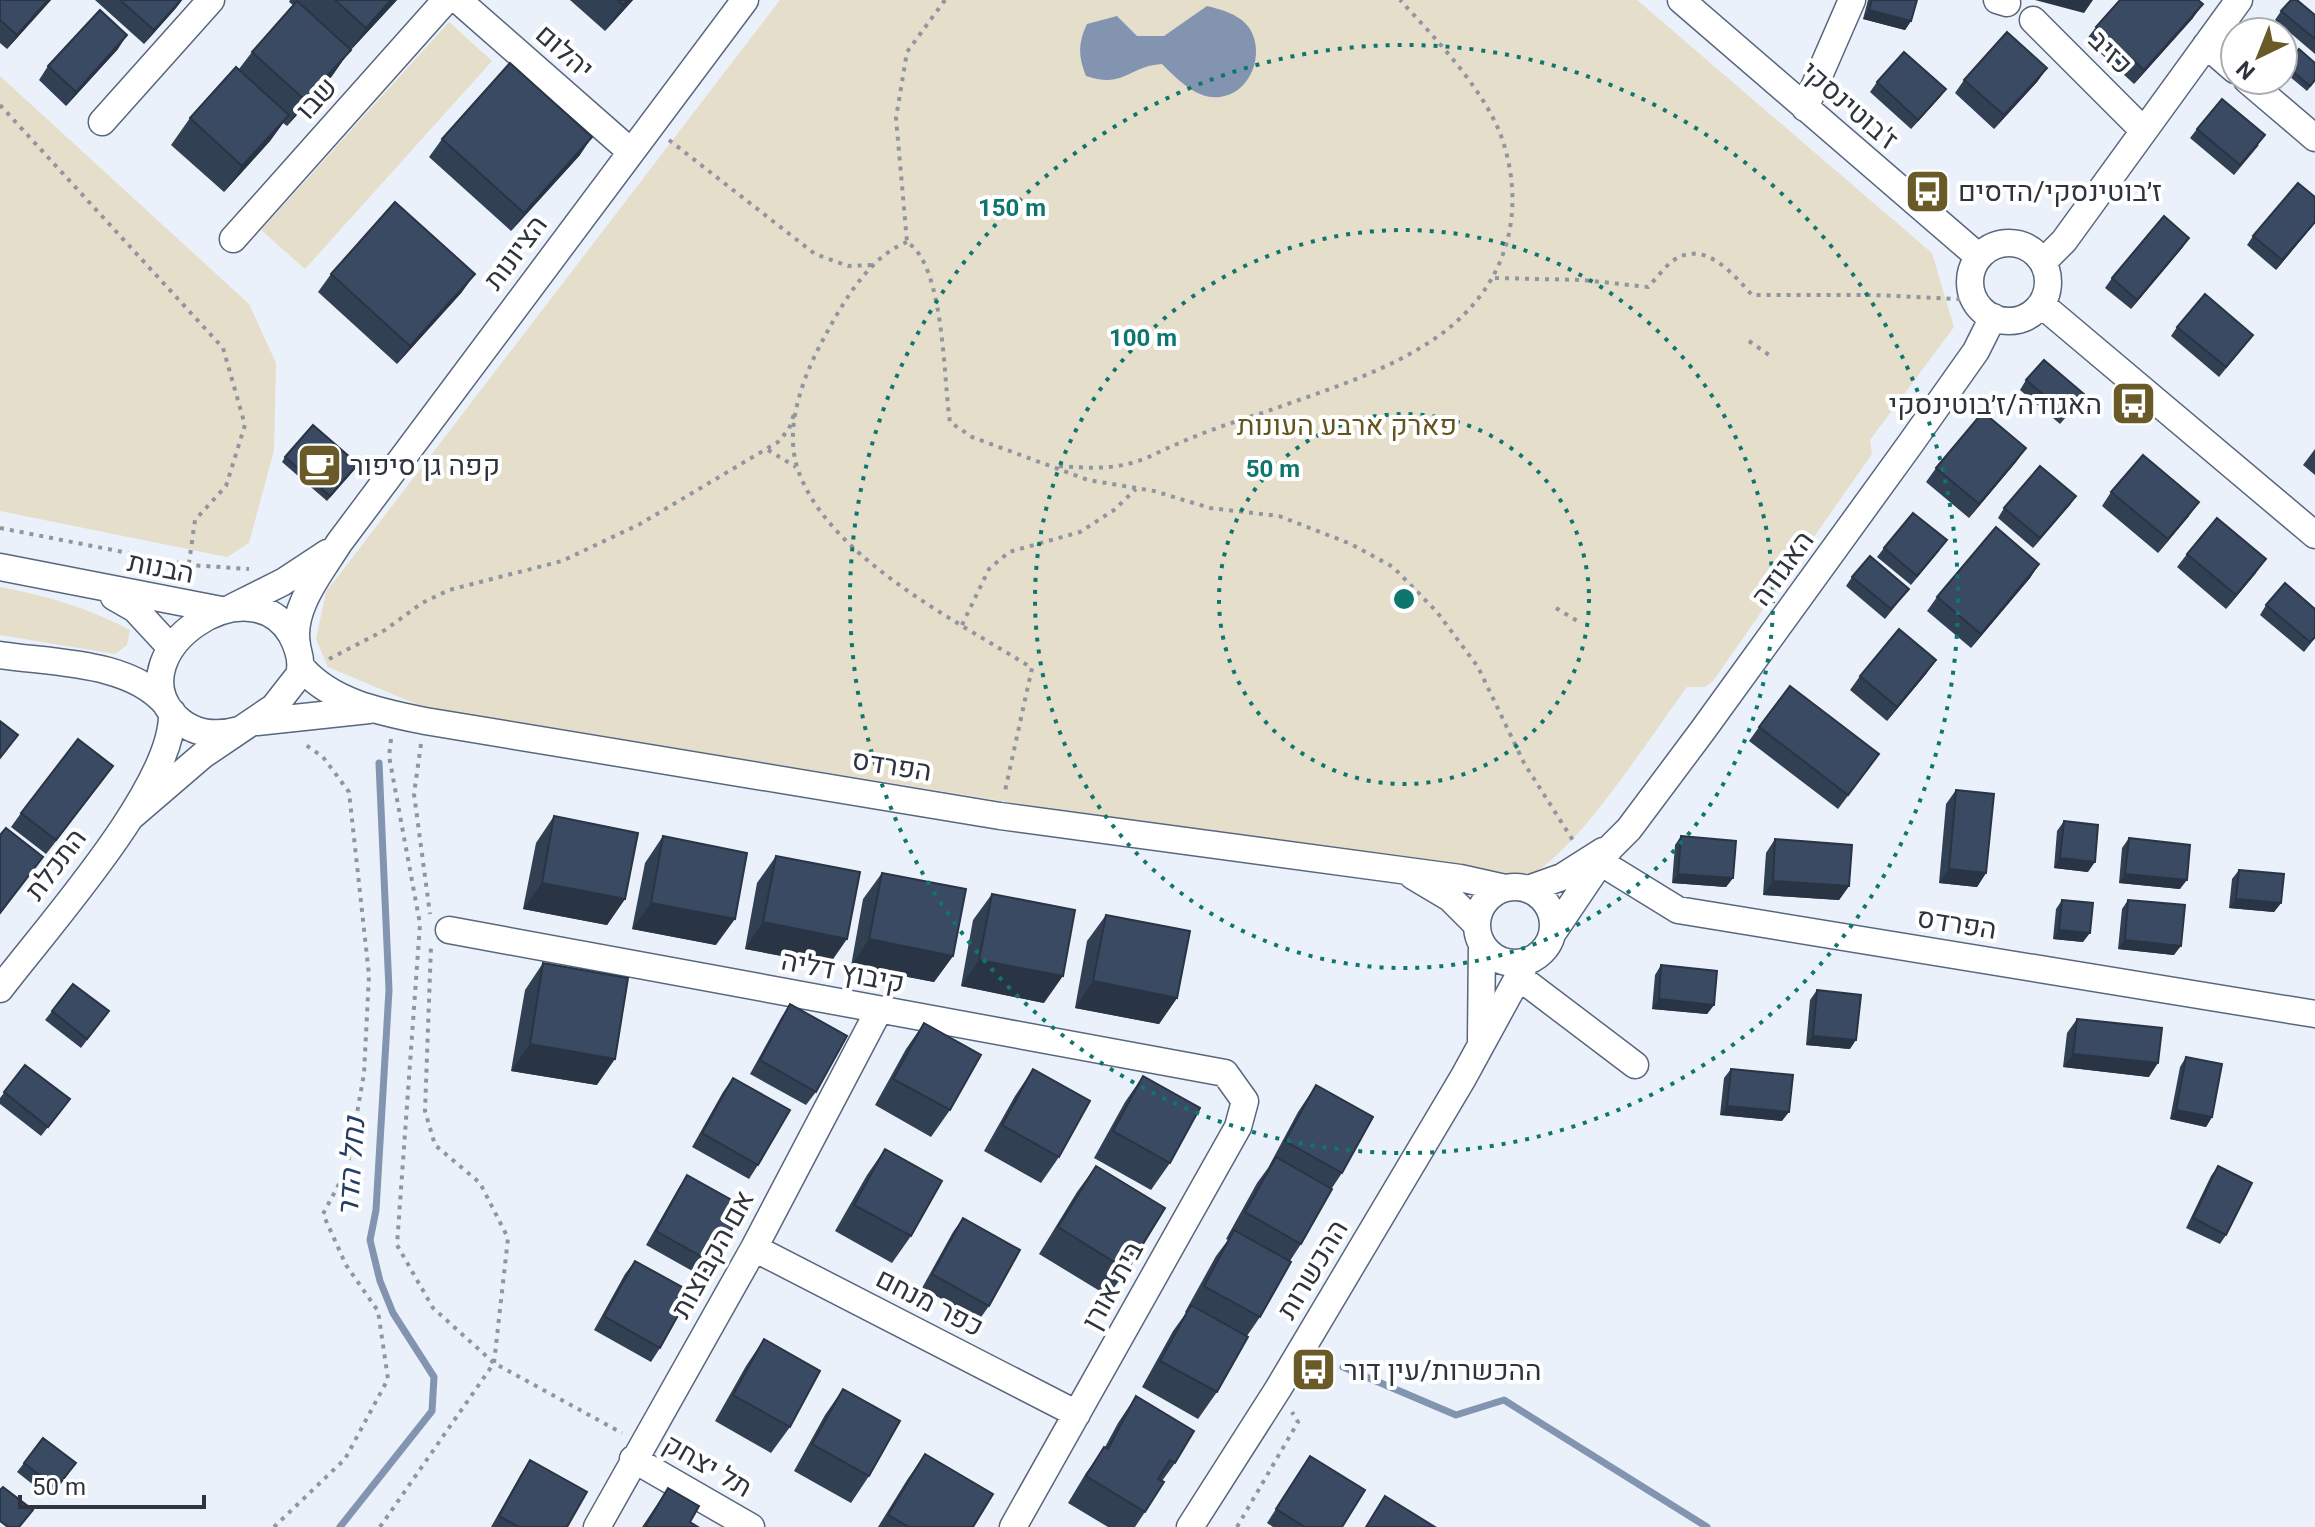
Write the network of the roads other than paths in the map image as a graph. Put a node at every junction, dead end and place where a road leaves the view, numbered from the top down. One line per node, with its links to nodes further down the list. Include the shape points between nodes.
1 (211, 0): 13 (street)
2 (446, 0): 17 (street, שבו)
3 (458, 0): 16 (street, יהלום)
4 (745, 0): 16 (street, הציונות)
5 (1681, 0): 12 (street, ז'בוטינסקי)
6 (1852, 0): 12 (street)
7 (2239, 0): 9 (street)
8 (2033, 20): 14 (street, כזיב)
9 (2206, 45): 10 (street); 14 (street)
10 (2219, 56)
11 (2266, 96): 15 (street)
12 (1805, 108): 18 (street, ז'בוטינסקי)
13 (102, 122)
14 (2143, 130): 19 (street, via 2064,241)
15 (2315, 138)
16 (630, 151): 23 (street, הציונות)
17 (233, 239)
18 (1979, 257): 19 (street, via 2011,242 2036,250); 21 (street, via 1969,286)
19 (2043, 262): 20 (street, via 2048,276)
20 (2042, 305): 21 (street, via 2020,320); 22 (street)
21 (1984, 309): 35 (street, האגודה, via 1976,351 1768,642 1629,829)
22 (2315, 535)
23 (339, 543): 26 (street, הציונות, via 283,582); 29 (street, הציונות, via 307,595 297,624)
24 (0, 567): 25 (street, הבנות)
25 (89, 586): 26 (street, הבנות); 27 (street, הבנות, via 135,609)
26 (226, 608): 27 (street); 29 (street, via 247,606 267,613 286,627)
27 (168, 652): 30 (street, via 139,667); 31 (street, via 159,679)
28 (0, 655): 30 (street)
29 (301, 661): 32 (street, הפרדס, via 322,687); 33 (street, via 284,697)
30 (102, 671): 31 (street, via 142,684)
31 (169, 708): 33 (street, via 203,732 216,735); 34 (street, התכלת, via 170,736 155,779)
32 (384, 712): 33 (street, הפרדס); 36 (street, הפרדס, via 1000,816)
33 (244, 727): 34 (street, התכלת)
34 (132, 816): 42 (street, התכלת)
35 (1602, 855): 37 (street, האגודה, via 1562,877); 40 (street, האגודה); 44 (street, הפרדס, via 1678,910)
36 (1403, 871): 37 (street, הפרדס); 39 (street, הפרדס, via 1450,898)
37 (1517, 889): 39 (street, via 1483,904); 40 (street, via 1548,906)
38 (437, 933): 43 (street, קיבוץ דליה)
39 (1480, 934): 41 (street, via 1502,960); 45 (street, ההכשרות)
40 (1552, 934): 41 (street)
41 (1523, 969): 45 (street, ההכשרות); 46 (street)
42 (0, 989)
43 (879, 1010): 47 (street, קיבוץ דליה); 48 (street, אם הקבוצות)
44 (2315, 1014)
45 (1481, 1040): 54 (street, ההכשרות, via 1278,1389)
46 (1635, 1065)
47 (1225, 1073): 49 (street, בית אורן, via 1245,1101 1238,1127)
48 (754, 1248): 49 (street, כפר מנחם); 50 (street, אם הקבוצות)
49 (1077, 1414): 53 (street, בית אורן)
50 (638, 1452): 51 (street, אם הקבוצות); 52 (street, תל יצחק)
51 (597, 1527)
52 (751, 1527)
53 (1013, 1527)
54 (1190, 1527)

